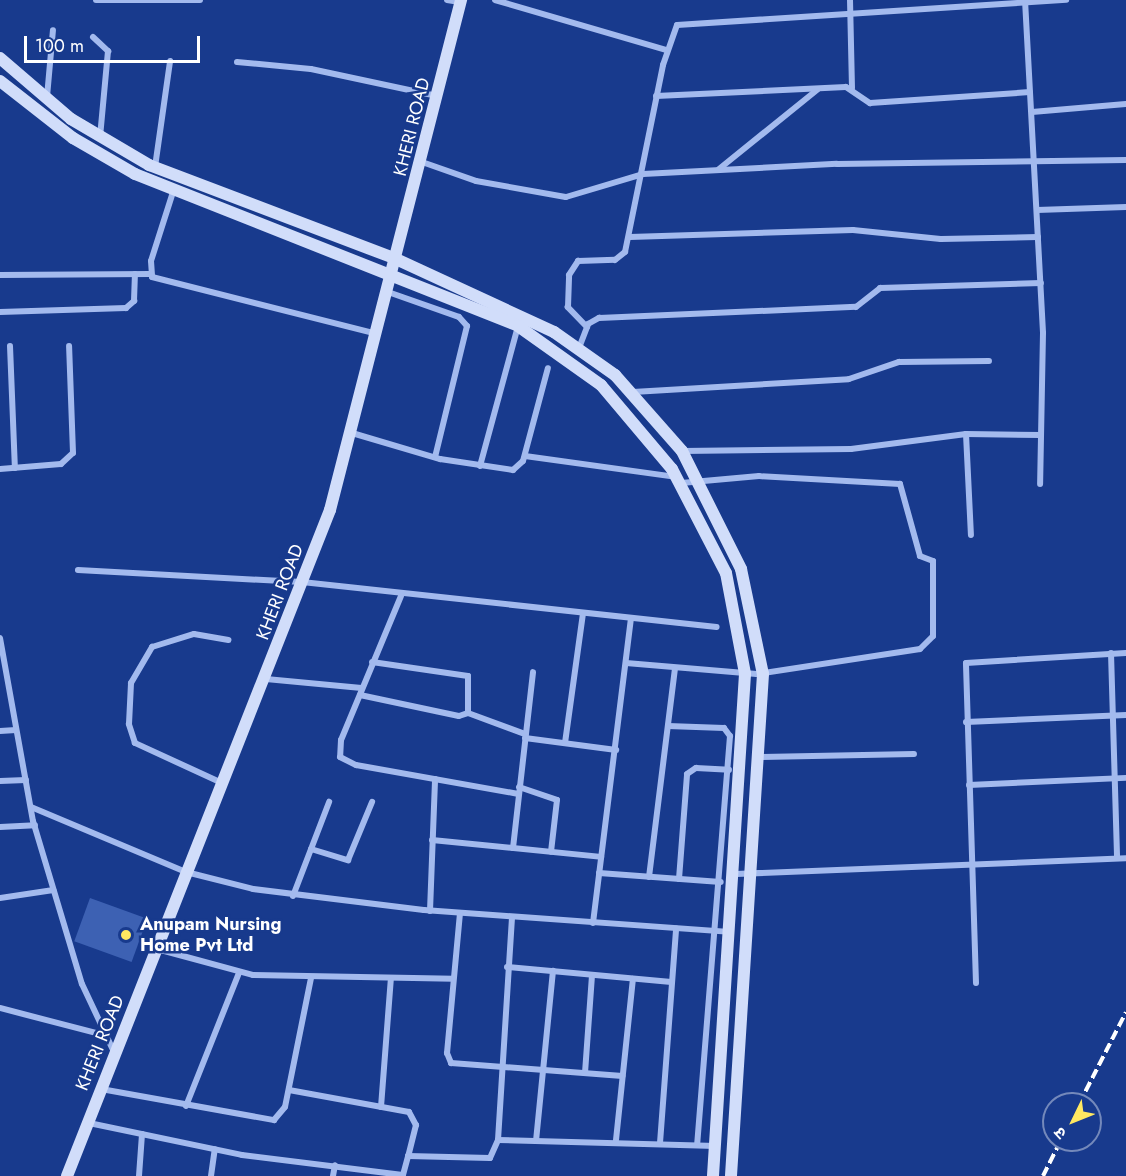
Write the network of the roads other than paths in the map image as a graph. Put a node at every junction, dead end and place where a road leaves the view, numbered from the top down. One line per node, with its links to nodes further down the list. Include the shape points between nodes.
1 (96, 0): 2 (street)
2 (200, 0)
3 (447, 0): 7 (street)
4 (495, 0): 12 (street)
5 (850, 0): 9 (street)
6 (1066, 0): 8 (street)
7 (461, 1): 21 (street, KHERI ROAD)
8 (1025, 2): 9 (street); 19 (street)
9 (850, 15): 12 (street, via 683,22 673,29); 18 (street)
10 (53, 30): 22 (street)
11 (93, 37): 25 (street, via 108,51)
12 (666, 51): 20 (street)
13 (0, 58): 22 (street)
14 (170, 61): 29 (street)
15 (237, 62): 21 (street, via 343,74)
16 (0, 81): 32 (street, via 72,138)
17 (819, 88): 18 (street); 20 (street); 30 (street)
18 (852, 88): 19 (street, via 870,103)
19 (1030, 92): 24 (street)
20 (656, 96): 31 (street)
21 (438, 97): 28 (street, KHERI ROAD)
22 (46, 100): 25 (street)
23 (1126, 104): 24 (street)
24 (1032, 112): 27 (street)
25 (100, 138): 29 (street)
26 (1126, 160): 27 (street)
27 (1034, 161): 30 (street); 34 (street)
28 (422, 162): 31 (street, via 476,182 566,197); 37 (street, KHERI ROAD)
29 (155, 168): 37 (street)
30 (718, 170): 31 (street)
31 (643, 174): 35 (street)
32 (173, 192): 37 (street); 39 (street)
33 (1126, 207): 34 (street)
34 (1037, 210): 36 (street)
35 (630, 237): 36 (street, via 853,230 941,239); 45 (street, via 621,257 586,258 572,267 565,297 573,315)
36 (1038, 237): 41 (street)
37 (394, 268): 42 (street, KHERI ROAD); 44 (street); 49 (street, via 520,313)
38 (135, 274): 39 (street); 40 (street); 43 (street, via 134,301 126,308)
39 (150, 274): 46 (street, via 156,280)
40 (0, 275)
41 (1041, 283): 45 (street, via 880,288 856,307 599,318); 55 (street)
42 (388, 292): 46 (street, KHERI ROAD); 58 (street, via 449,313 467,326)
43 (0, 312)
44 (518, 326): 59 (street); 62 (street, via 601,385 640,425)
45 (587, 327): 49 (street)
46 (378, 334): 53 (street, KHERI ROAD)
47 (10, 346): 60 (street)
48 (69, 346): 60 (street, via 73,453 61,464)
49 (579, 348): 52 (street)
50 (988, 361): 52 (street, via 899,362 849,379)
51 (548, 368): 57 (street)
52 (633, 392): 56 (street)
53 (352, 433): 58 (street); 67 (street, KHERI ROAD)
54 (966, 434): 55 (street); 56 (street, via 851,449); 65 (street)
55 (1041, 435): 64 (street)
56 (682, 451): 63 (street)
57 (525, 456): 59 (street, via 513,470); 62 (street)
58 (435, 457): 59 (street)
59 (480, 466)
60 (15, 468): 61 (street)
61 (0, 469)
62 (681, 481): 63 (street); 80 (street, via 726,573)
63 (697, 481): 80 (street, via 741,569); 80 (street, via 776,477 900,483 921,556 933,561 933,636 926,647)
64 (1040, 484)
65 (971, 535)
66 (78, 570): 67 (street)
67 (302, 582): 68 (street); 81 (street, KHERI ROAD)
68 (401, 596): 69 (street); 76 (street)
69 (583, 614): 70 (street); 91 (street)
70 (631, 620): 71 (street); 77 (street)
71 (717, 627)
72 (0, 638): 88 (street)
73 (228, 640): 101 (street, via 194,634 152,647 131,683 129,724 135,742)
74 (1111, 653): 75 (street); 84 (street); 86 (street, via 969,661 964,671)
75 (1126, 653)
76 (372, 662): 82 (street); 83 (street, via 468,676)
77 (626, 663): 78 (street); 92 (street)
78 (675, 669): 80 (street); 87 (street)
79 (533, 672): 90 (street)
80 (754, 674): 94 (street); 119 (street)
81 (266, 679): 82 (street); 101 (street, KHERI ROAD)
82 (361, 692): 83 (street, via 459,716); 97 (street, via 341,740 340,757)
83 (468, 713): 90 (street)
84 (1113, 715): 85 (street); 86 (street); 98 (street)
85 (1126, 715)
86 (966, 722): 102 (street)
87 (668, 726): 95 (street, via 728,730); 120 (street)
88 (16, 730): 89 (street); 99 (street)
89 (0, 731)
90 (525, 736): 91 (street); 103 (street)
91 (566, 743): 92 (street)
92 (616, 750): 113 (street)
93 (914, 754): 94 (street)
94 (761, 757): 119 (street)
95 (729, 770): 121 (street, via 692,769 687,774); 122 (street)
96 (1126, 778): 98 (street)
97 (435, 779): 103 (street); 109 (street)
98 (1115, 779): 102 (street); 114 (street)
99 (26, 780): 100 (street); 106 (street)
100 (0, 781)
101 (222, 784): 117 (street, KHERI ROAD)
102 (969, 785): 116 (street)
103 (518, 791): 110 (street); 112 (street, via 557,800)
104 (329, 802): 111 (street)
105 (372, 802): 111 (street, via 348,860)
106 (31, 807): 107 (street); 117 (street)
107 (35, 825): 108 (street); 123 (street)
108 (0, 827)
109 (432, 840): 110 (street); 126 (street)
110 (513, 848): 112 (street)
111 (311, 849): 124 (street)
112 (550, 852): 113 (street)
113 (602, 857): 118 (street)
114 (1117, 858): 115 (street); 116 (street)
115 (1126, 858)
116 (975, 865): 119 (street); 143 (street)
117 (186, 872): 124 (street); 133 (street, KHERI ROAD)
118 (599, 873): 120 (street); 129 (street)
119 (745, 875): 132 (street); 172 (street)
120 (649, 877): 121 (street)
121 (679, 879): 122 (street)
122 (721, 882): 131 (street)
123 (53, 890): 125 (street); 145 (street)
124 (293, 896): 126 (street)
125 (0, 898)
126 (430, 911): 127 (street)
127 (460, 913): 128 (street); 140 (street)
128 (512, 917): 129 (street); 134 (street)
129 (593, 923): 130 (street)
130 (676, 929): 131 (street); 142 (street)
131 (718, 931): 132 (street); 161 (street)
132 (732, 932): 162 (street)
133 (157, 949): 136 (street); 146 (street, KHERI ROAD)
134 (507, 967): 135 (street); 147 (street)
135 (553, 971): 137 (street); 148 (street)
136 (239, 973): 138 (street); 153 (street)
137 (592, 975): 141 (street); 149 (street)
138 (311, 978): 139 (street); 152 (street)
139 (391, 978): 140 (street); 154 (street)
140 (453, 979): 147 (street, via 448,1058 464,1067)
141 (633, 979): 142 (street); 150 (street)
142 (671, 982): 160 (street)
143 (976, 983)
144 (0, 1008): 145 (street)
145 (104, 1035): 146 (street)
146 (115, 1055): 151 (street, KHERI ROAD)
147 (499, 1067): 148 (street); 157 (street)
148 (544, 1070): 149 (street); 159 (street)
149 (585, 1073): 150 (street)
150 (623, 1076): 158 (street)
151 (101, 1089): 153 (street); 155 (street, KHERI ROAD)
152 (289, 1090): 153 (street, via 274,1120); 154 (street)
153 (186, 1106)
154 (381, 1107): 164 (street, via 409,1112 415,1119)
155 (88, 1123): 156 (street); 166 (street, KHERI ROAD)
156 (142, 1134): 163 (street); 167 (street)
157 (498, 1140): 159 (street); 164 (street, via 490,1158)
158 (616, 1140): 159 (street); 160 (street)
159 (536, 1141)
160 (660, 1143): 161 (street)
161 (696, 1145): 162 (street)
162 (716, 1146): 171 (street)
163 (215, 1149): 165 (street); 168 (street)
164 (408, 1156): 170 (street)
165 (335, 1165): 169 (street); 170 (street)
166 (67, 1176)
167 (139, 1176)
168 (211, 1176)
169 (333, 1176)
170 (403, 1176)
171 (713, 1176)
172 (731, 1176)

